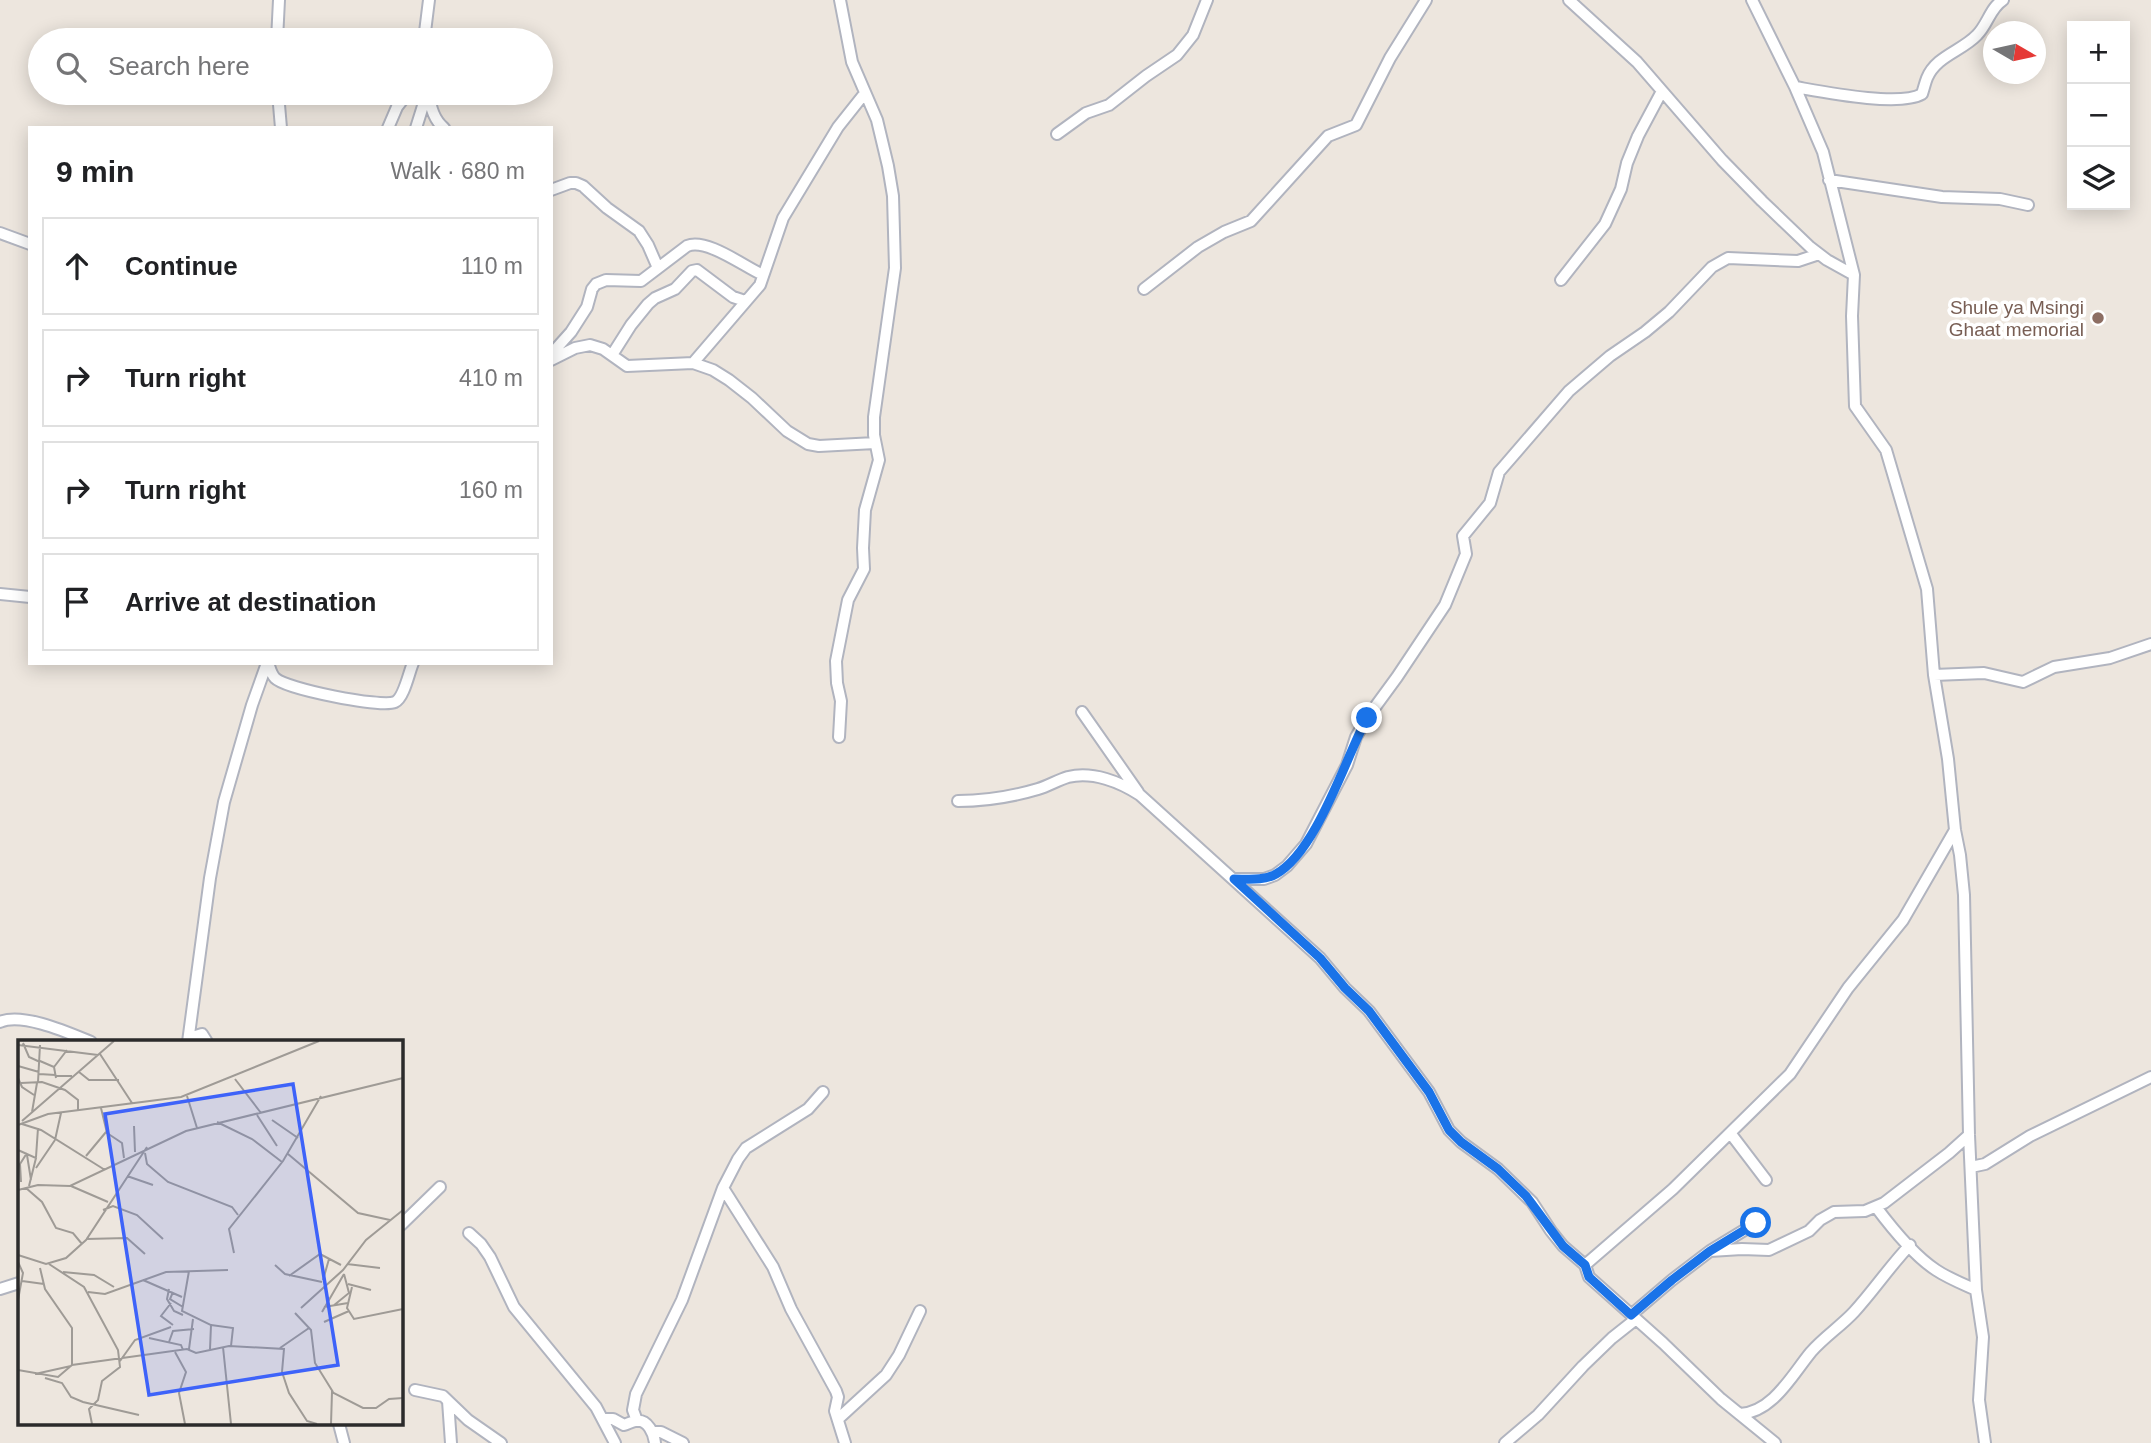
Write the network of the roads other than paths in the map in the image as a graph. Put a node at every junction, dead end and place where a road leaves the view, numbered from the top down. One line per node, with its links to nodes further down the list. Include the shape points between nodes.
1 (279, 0): 9 (street)
2 (429, 0): 10 (street)
3 (840, 0): 13 (street, via 852,62)
4 (1207, 0): 22 (street, via 1193,35 1177,55 1110,105 1086,113)
5 (1426, 0): 33 (street, via 1383,69 1356,125 1328,136 1251,220 1198,247)
6 (1569, 0): 12 (street)
7 (1752, 0): 11 (street)
8 (2003, 0): 11 (street, via 1977,36 1932,70 1922,94 1915,97 1886,99)
9 (278, 28)
10 (426, 28)
11 (1795, 88): 23 (street, via 1823,152)
12 (1662, 91): 28 (street, via 1722,160); 32 (street, via 1638,136 1605,224)
13 (865, 93): 30 (street, via 838,127 783,218); 38 (street, via 888,166 895,230 895,268 874,417)
14 (279, 105): 18 (street)
15 (399, 105): 19 (street)
16 (424, 105): 20 (street)
17 (431, 105): 21 (street)
18 (281, 126)
19 (389, 126)
20 (417, 126)
21 (442, 126)
22 (1057, 134)
23 (1829, 180): 25 (street); 31 (street)
24 (553, 189): 29 (street, via 570,183 583,186 639,231)
25 (2028, 205)
26 (0, 233): 27 (street)
27 (28, 243)
28 (1819, 254): 31 (street); 51 (street, via 1798,261 1728,258 1570,391 1499,472 1490,503 1463,536 1466,554 1445,605 1367,718 1306,844 1275,875)
29 (658, 268): 30 (street, via 687,246 699,244); 35 (street, via 638,282 606,280 596,284)
30 (763, 275): 34 (street)
31 (1854, 275): 45 (street, via 1854,406 1886,450 1896,482 1927,589)
32 (1561, 280)
33 (1144, 289)
34 (746, 301): 36 (street, via 692,271 675,289 648,304); 37 (street)
35 (554, 354): 36 (street, via 583,345)
36 (612, 355): 37 (street, via 627,366)
37 (693, 363): 38 (street, via 729,380 807,444)
38 (875, 443): 47 (street, via 879,460 865,510 864,569 848,600 836,661)
39 (0, 594): 40 (street)
40 (28, 597)
41 (2151, 644): 45 (street, via 2110,658 2054,667 2023,682 1984,673)
42 (267, 665): 54 (street, via 224,802)
43 (269, 665): 44 (street, via 273,676 291,687 369,702 395,702)
44 (412, 665)
45 (1934, 675): 50 (street)
46 (1082, 712): 48 (street)
47 (839, 737)
48 (1140, 795): 49 (street, via 1112,780 1080,776 988,801); 51 (street)
49 (958, 801)
50 (1955, 830): 58 (street, via 1903,920 1848,988 1800,1062); 59 (street, via 1964,895)
51 (1234, 879): 70 (street, via 1314,952 1369,1011 1429,1092 1449,1130 1532,1202 1563,1246)
52 (0, 1022): 53 (street, via 13,1018 30,1021)
53 (85, 1040)
54 (188, 1040): 55 (street, via 202,1034)
55 (206, 1040)
56 (2151, 1077): 60 (street)
57 (823, 1092): 63 (street, via 808,1109 746,1148)
58 (1731, 1134): 61 (street); 70 (street)
59 (1969, 1135): 60 (street); 64 (street)
60 (1971, 1167): 73 (street)
61 (1766, 1180)
62 (440, 1187): 66 (street)
63 (723, 1188): 80 (street, via 773,1267 790,1309 836,1391); 81 (street, via 687,1287 636,1394 633,1410)
64 (1876, 1207): 68 (street); 69 (street, via 1834,1212 1809,1231 1769,1250)
65 (1756, 1223): 69 (street)
66 (402, 1224)
67 (470, 1233): 79 (street, via 490,1257 514,1307)
68 (1910, 1245): 73 (street, via 1937,1271); 78 (street, via 1768,1404 1751,1414)
69 (1710, 1251): 75 (street)
70 (1585, 1265): 75 (street, via 1589,1277)
71 (18, 1283): 72 (street)
72 (0, 1289)
73 (1976, 1290): 92 (street, via 1983,1337 1979,1391)
74 (920, 1311): 80 (street, via 886,1375)
75 (1634, 1317): 78 (street); 90 (street, via 1538,1415)
76 (415, 1390): 77 (street, via 439,1394)
77 (448, 1401): 85 (street); 86 (street)
78 (1740, 1414): 91 (street)
79 (604, 1419): 81 (street, via 624,1425); 87 (street)
80 (838, 1419): 89 (street)
81 (637, 1421): 83 (street)
82 (339, 1426): 84 (street)
83 (654, 1437): 88 (street, via 661,1432)
84 (344, 1443)
85 (451, 1443)
86 (501, 1443)
87 (615, 1443)
88 (683, 1443)
89 (845, 1443)
90 (1504, 1443)
91 (1775, 1443)
92 (1985, 1443)

